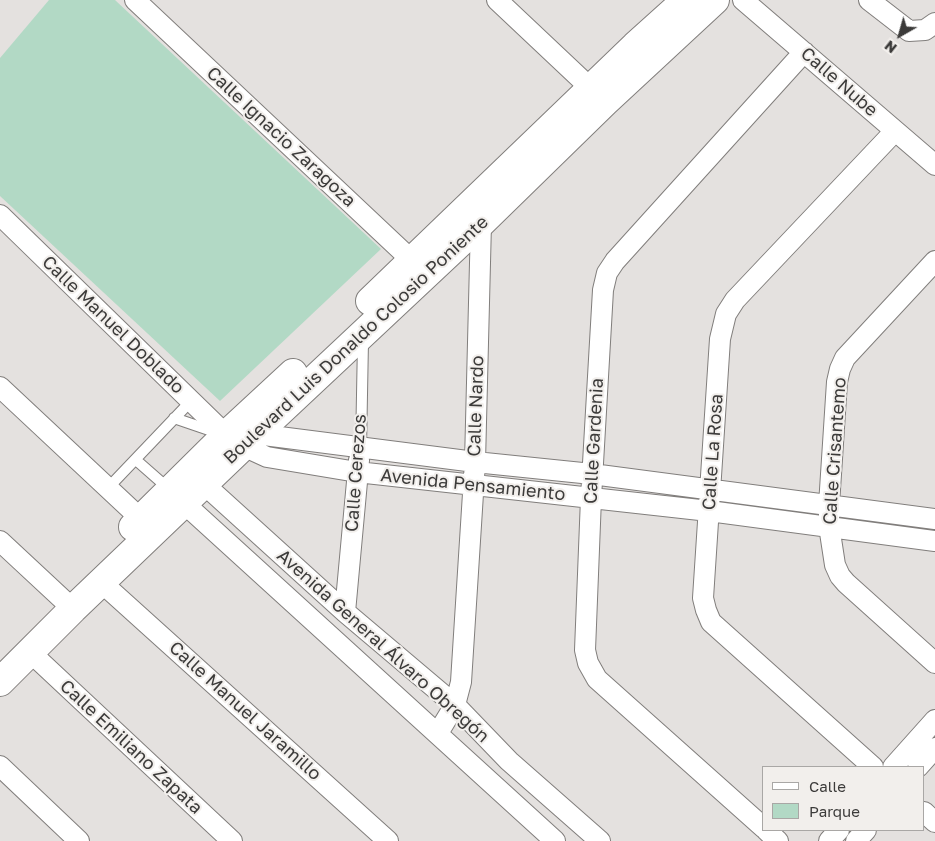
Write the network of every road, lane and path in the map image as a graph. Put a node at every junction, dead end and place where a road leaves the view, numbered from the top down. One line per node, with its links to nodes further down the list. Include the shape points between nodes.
1 (135, 0): 15 (street, Calle Ignacio Zaragoza)
2 (497, 0): 9 (street)
3 (686, 0): 9 (main road, Boulevard Luis Donaldo Colosio Poniente)
4 (715, 0): 9 (main road, Boulevard Luis Donaldo Colosio Poniente)
5 (743, 0): 8 (street, Calle Nube)
6 (869, 0): 7 (street, via 909,31 925,30)
7 (935, 23)
8 (804, 52): 10 (street, Calle Nube); 25 (street, Calle Gardenia, via 614,261 607,274 603,290)
9 (598, 95): 13 (main road, Boulevard Luis Donaldo Colosio Poniente); 15 (main road, Boulevard Luis Donaldo Colosio Poniente)
10 (895, 131): 11 (street, Calle Nube); 29 (street, Calle La Rosa, via 735,300 726,314 720,339)
11 (935, 165)
12 (0, 215): 18 (street, Calle Manuel Doblado)
13 (481, 223): 15 (main road, Boulevard Luis Donaldo Colosio Poniente); 23 (street, Calle Nardo)
14 (935, 261): 31 (street, Calle Crisantemo, via 846,358 840,369)
15 (419, 267): 16 (main road, Boulevard Luis Donaldo Colosio Poniente); 20 (main road, Boulevard Luis Donaldo Colosio Poniente, via 358,313)
16 (363, 333): 20 (main road, Boulevard Luis Donaldo Colosio Poniente); 21 (lane, Calle Cerezos)
17 (0, 387): 28 (street)
18 (191, 401): 19 (lane); 20 (street, Calle Manuel Doblado)
19 (174, 418): 20 (lane); 22 (lane)
20 (241, 435): 21 (street, Avenida Pensamiento); 24 (street, Avenida Pensamiento, via 267,457); 27 (main road, Boulevard Luis Donaldo Colosio Poniente)
21 (361, 448): 23 (street, Avenida Pensamiento); 24 (street, Calle Cerezos)
22 (136, 460): 27 (lane); 28 (lane)
23 (474, 462): 25 (street, Avenida Pensamiento); 26 (street, Calle Nardo)
24 (357, 472): 26 (street, Avenida Pensamiento); 40 (street, Calle Cerezos)
25 (592, 474): 29 (street, Avenida Pensamiento); 30 (street, Calle Gardenia)
26 (472, 485): 30 (street, Avenida Pensamiento); 45 (street, Calle Nardo, via 461,682)
27 (187, 487): 33 (main road, Boulevard Luis Donaldo Colosio Poniente); 38 (main road, Boulevard Luis Donaldo Colosio Poniente); 40 (street, Avenida General Álvaro Obregón); 47 (street, Avenida General Álvaro Obregón)
28 (108, 488): 33 (street)
29 (711, 491): 31 (street, Avenida Pensamiento); 32 (street, Calle La Rosa)
30 (591, 498): 32 (street, Avenida Pensamiento); 55 (street, Calle Gardenia, via 585,650 588,663 597,679)
31 (828, 505): 34 (street, Avenida Pensamiento); 35 (street, Calle Crisantemo)
32 (709, 511): 35 (street, Avenida Pensamiento); 50 (street, Calle La Rosa, via 703,598 712,622)
33 (141, 518): 39 (main road, Boulevard Luis Donaldo Colosio Poniente)
34 (935, 519)
35 (829, 526): 36 (street, Avenida Pensamiento); 43 (street, Calle Crisantemo, via 835,565 840,576)
36 (935, 540)
37 (0, 541): 39 (street)
38 (101, 582): 39 (main road, Boulevard Luis Donaldo Colosio Poniente); 61 (street, Calle Manuel Jaramillo)
39 (67, 603): 41 (main road, Boulevard Luis Donaldo Colosio Poniente); 42 (main road, Boulevard Luis Donaldo Colosio Poniente)
40 (345, 612): 45 (street, Avenida General Álvaro Obregón)
41 (30, 652): 44 (main road, Boulevard Luis Donaldo Colosio Poniente); 60 (street, Calle Emiliano Zapata)
42 (0, 657)
43 (935, 663)
44 (0, 682)
45 (455, 705): 47 (street, Calle Nardo); 63 (street, Avenida General Álvaro Obregón, via 509,761)
46 (935, 720): 51 (street)
47 (438, 733): 62 (street, Avenida General Álvaro Obregón)
48 (935, 748): 52 (street)
49 (0, 766): 59 (street)
50 (872, 766)
51 (894, 766)
52 (919, 766)
53 (925, 813): 54 (street)
54 (935, 822)
55 (762, 826)
56 (767, 831): 64 (street, Calle Gardenia)
57 (838, 831): 65 (street)
58 (865, 831): 66 (street)
59 (79, 841)
60 (232, 841)
61 (388, 841)
62 (555, 841)
63 (600, 841)
64 (778, 841)
65 (829, 841)
66 (856, 841)

